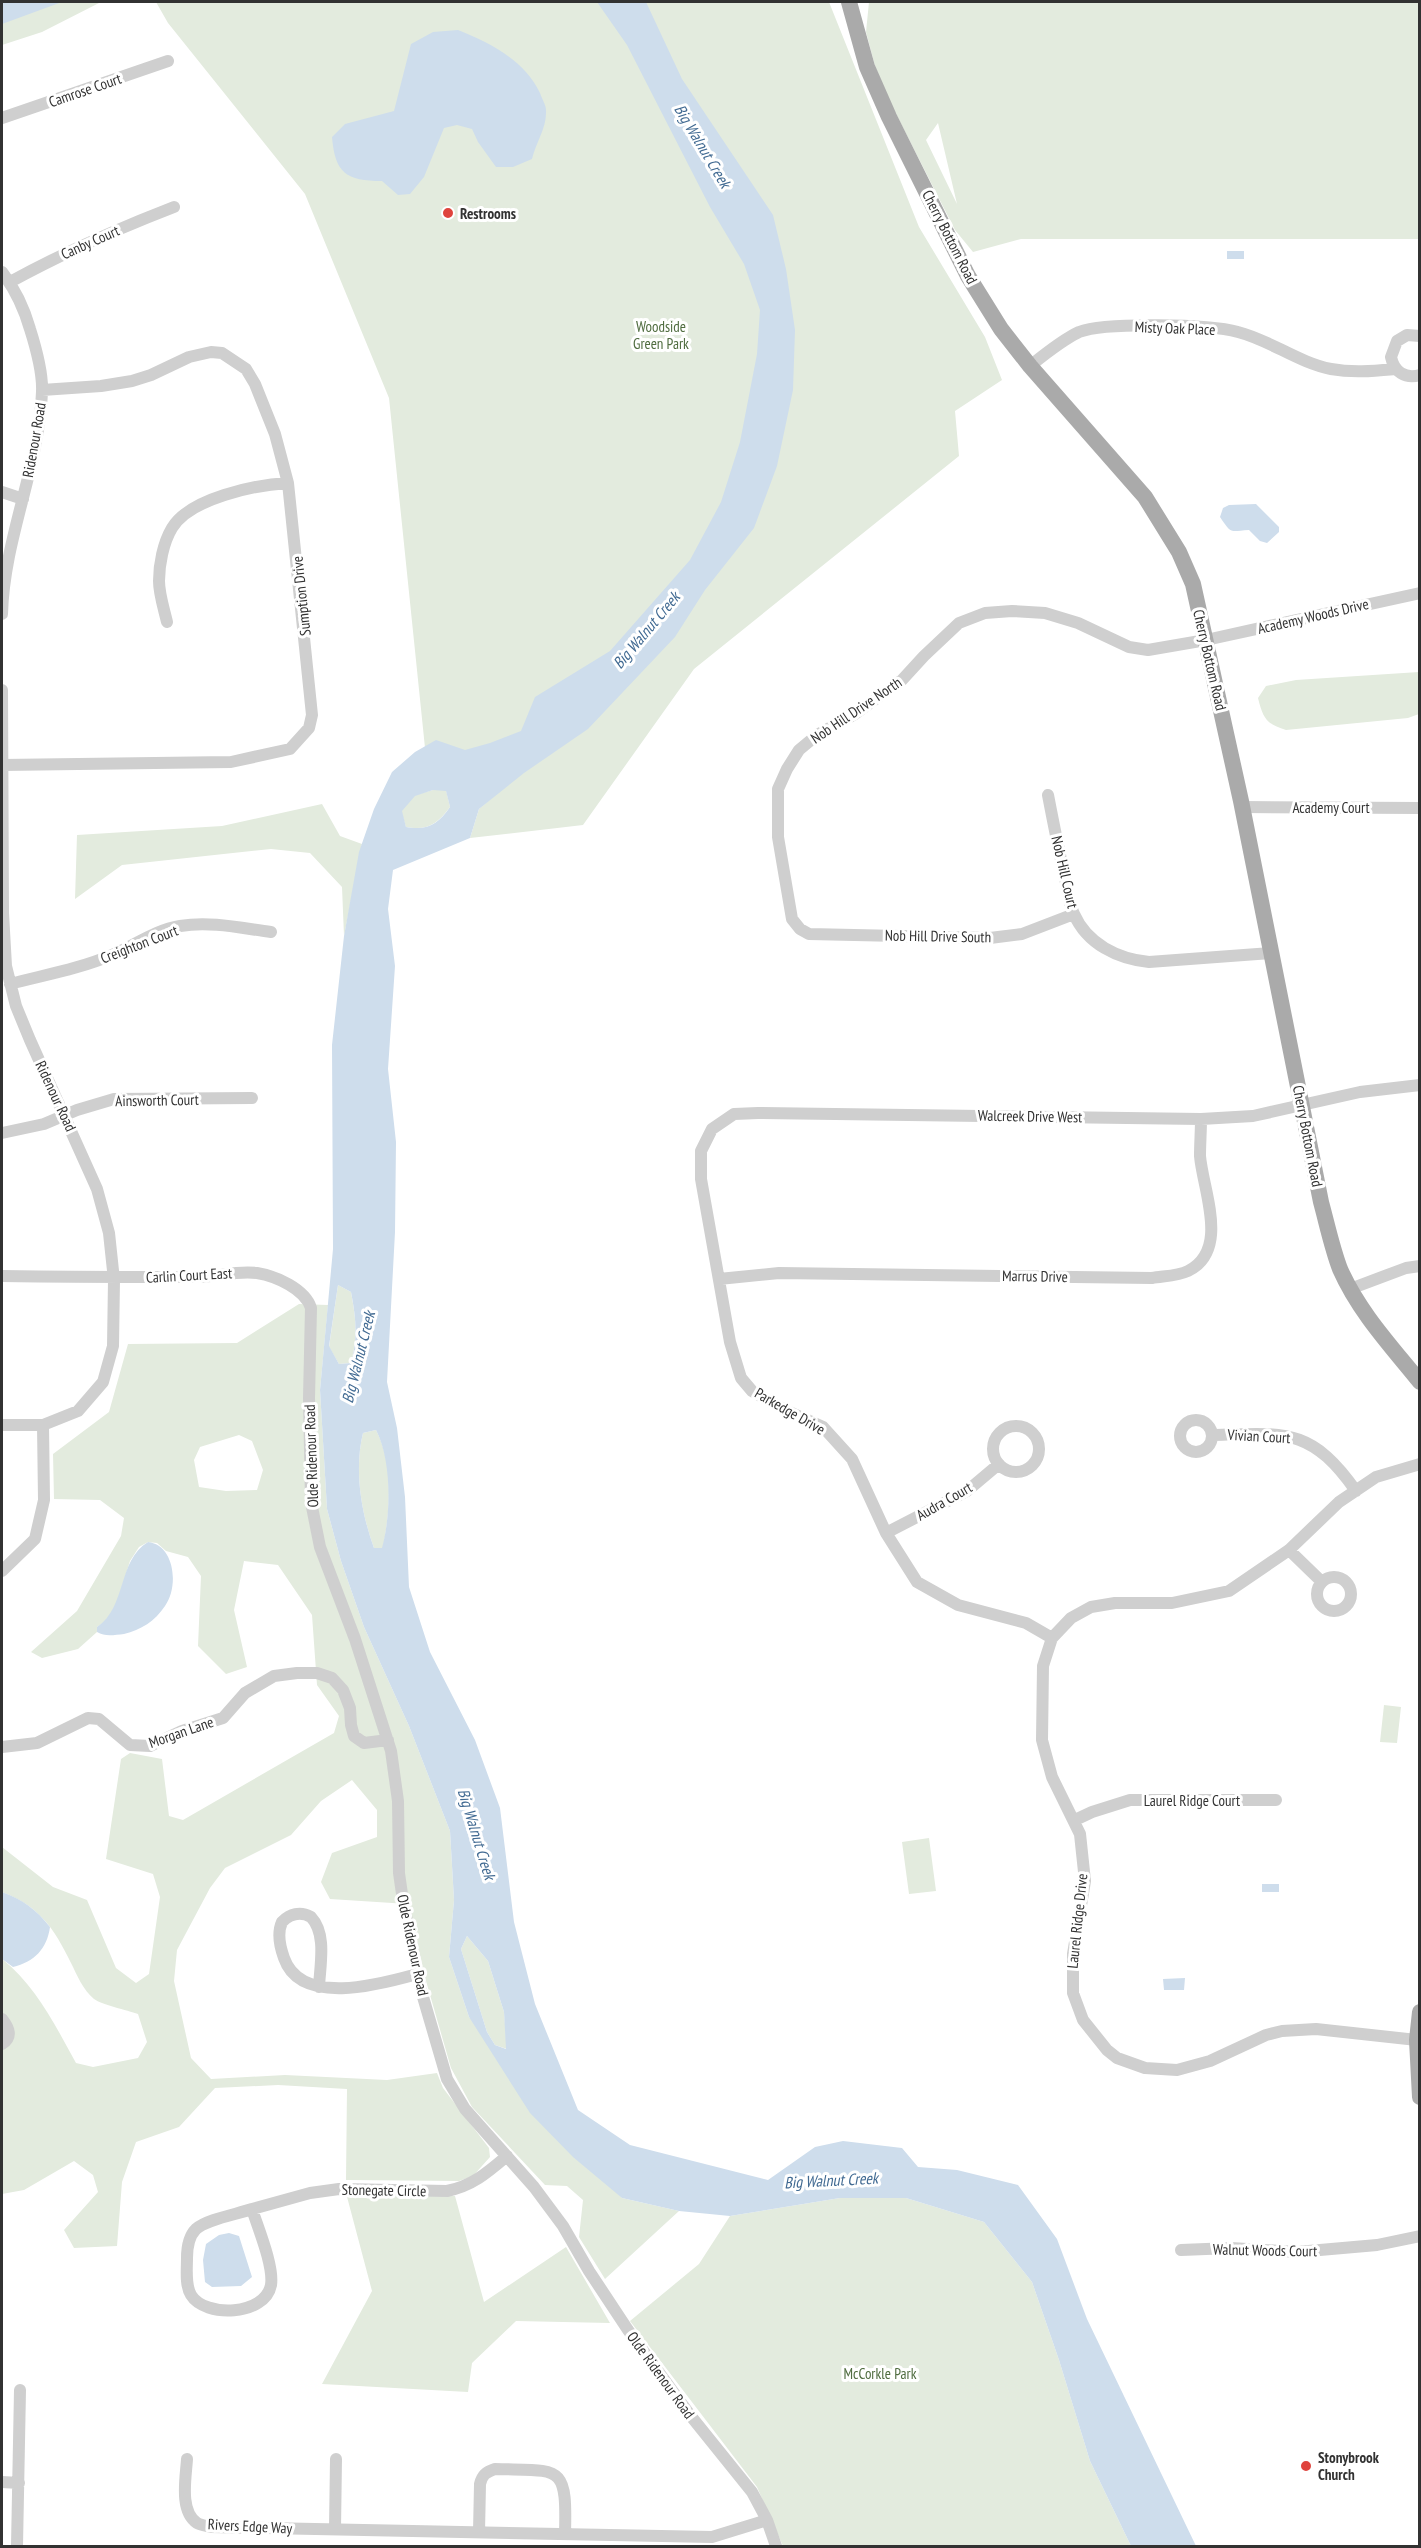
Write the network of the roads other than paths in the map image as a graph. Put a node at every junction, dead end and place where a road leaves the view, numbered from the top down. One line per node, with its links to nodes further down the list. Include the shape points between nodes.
1 (849, 2): 8 (main road, Cherry Bottom Road, via 867,67 968,276)
2 (168, 61): 3 (street, Camrose Court)
3 (2, 118)
4 (174, 207): 6 (street, Canby Court, via 62,254)
5 (2, 272): 6 (street, Ridenour Road)
6 (10, 282): 11 (street, Ridenour Road, via 25,311 36,347)
7 (1419, 336): 9 (street, via 1407,335 1393,346)
8 (1030, 366): 9 (street, Misty Oak Place, via 1077,333 1094,327 1192,327 1237,331 1329,368 1363,372); 18 (main road, Cherry Bottom Road, via 1145,497 1179,552 1193,584)
9 (1395, 369): 10 (street, Misty Oak Place, via 1404,376)
10 (1419, 375)
11 (42, 390): 12 (street, Sumption Drive, via 132,381 189,357 222,353 246,369 255,384 275,434); 14 (street, Ridenour Road, via 36,443)
12 (288, 483): 17 (street, via 231,492 187,512 172,527 164,547 159,583); 20 (street, Sumption Drive, via 312,715 309,728 290,749 231,762)
13 (2, 492): 14 (street)
14 (23, 498): 16 (street, Ridenour Road, via 12,540)
15 (1419, 593): 18 (street, Academy Woods Drive)
16 (2, 614)
17 (167, 622)
18 (1206, 640): 22 (main road, Cherry Bottom Road); 25 (street, Nob Hill Drive North, via 1148,650 1129,647 1046,613 985,613 959,623 902,680 799,750 778,789 778,837 792,919)
19 (2, 690): 20 (street, Ridenour Road)
20 (2, 765): 28 (street, Ridenour Road, via 3,914)
21 (1048, 795): 24 (street, Nob Hill Court)
22 (1242, 807): 23 (street, Academy Court); 27 (main road, Cherry Bottom Road)
23 (1419, 808)
24 (1074, 914): 25 (street, Nob Hill Drive South, via 1022,934 990,938 816,935); 27 (street, Nob Hill Court, via 1100,945 1132,960 1167,962)
25 (800, 929)
26 (271, 932): 28 (street, Creighton Court, via 222,925 179,927 112,956)
27 (1271, 953): 31 (main road, Cherry Bottom Road)
28 (10, 984): 33 (street, Ridenour Road)
29 (1419, 1085): 31 (street, Walcreek Drive West, via 1360,1092)
30 (252, 1098): 33 (street, Ainsworth Court, via 114,1100)
31 (1302, 1105): 34 (street, Walcreek Drive West, via 1253,1116); 41 (main road, Cherry Bottom Road, via 1321,1202)
32 (758, 1113): 34 (street, Walcreek Drive West); 40 (street, Parkedge Drive, via 734,1114 712,1129 701,1150 701,1179)
33 (64, 1115): 35 (street, Ainsworth Court, via 45,1124); 39 (street, Ridenour Road, via 97,1189 109,1233)
34 (1201, 1119): 40 (street, Marrus Drive, via 1200,1156 1211,1218 1210,1246 1201,1261 1187,1272 1152,1278 779,1273)
35 (2, 1133)
36 (1419, 1266): 41 (street)
37 (264, 1274): 39 (street, Carlin Court East); 54 (street, Olde Ridenour Road, via 299,1291 308,1298 311,1308 311,1503 320,1547)
38 (2, 1276): 39 (street, Carlin Court East)
39 (113, 1277): 44 (street, Ridenour Road, via 114,1346 103,1382 78,1411)
40 (719, 1279): 49 (street, Parkedge Drive, via 741,1378 752,1391 823,1427 852,1459)
41 (1350, 1289): 42 (main road, Cherry Bottom Road, via 1366,1316)
42 (1419, 1382)
43 (2, 1425): 44 (street, Ridenour Road)
44 (43, 1425): 51 (street, via 44,1500 35,1539)
45 (1212, 1435): 48 (street, Vivian Court, via 1287,1435 1308,1441 1337,1464)
46 (999, 1464): 49 (street, Audra Court, via 967,1491)
47 (1419, 1464): 48 (street, Laurel Ridge Drive, via 1376,1477)
48 (1356, 1491): 50 (street, Laurel Ridge Drive)
49 (886, 1533): 53 (street, Parkedge Drive, via 917,1582 958,1605 1026,1623)
50 (1289, 1550): 52 (street); 53 (street, Laurel Ridge Drive, via 1229,1591 1172,1603 1091,1607 1071,1618)
51 (2, 1571)
52 (1322, 1582)
53 (1052, 1638): 57 (street, Laurel Ridge Drive, via 1043,1666 1042,1740 1053,1777)
54 (388, 1740): 55 (street, Morgan Lane, via 364,1743 354,1736 343,1690 332,1678 297,1672 274,1676 245,1693 223,1718 150,1746 130,1745 99,1719 88,1718 37,1743); 58 (street, Olde Ridenour Road, via 398,1801 399,1873)
55 (2, 1747)
56 (1276, 1800): 57 (street, Laurel Ridge Court, via 1130,1800)
57 (1075, 1820): 62 (street, Laurel Ridge Drive, via 1085,1881 1073,1954 1073,1993 1091,2031 1117,2058 1144,2068 1177,2070 1210,2061 1266,2036 1298,2029)
58 (417, 1974): 59 (street, via 330,1990); 65 (street, Olde Ridenour Road, via 447,2079 465,2109)
59 (318, 1987): 59 (street, via 319,1932 311,1917 292,1915 280,1926 283,1956 300,1980)
60 (1419, 2012): 62 (main road)
61 (2, 2019): 63 (street, via 9,2034)
62 (1417, 2040): 64 (main road)
63 (2, 2044)
64 (1419, 2097)
65 (507, 2156): 66 (street, Stonegate Circle, via 464,2188 339,2189); 74 (street, Olde Ridenour Road, via 563,2226 611,2306 752,2492)
66 (252, 2209): 66 (street, Stonegate Circle, via 271,2272 271,2286 265,2298 242,2309 201,2305 190,2294 187,2279 189,2237 208,2222)
67 (1419, 2236): 68 (street, Walnut Woods Court, via 1377,2245 1297,2252)
68 (1181, 2250)
69 (21, 2390): 73 (street)
70 (187, 2459): 75 (street, Rivers Edge Way, via 186,2502 197,2523 211,2527)
71 (336, 2460): 75 (street)
72 (2, 2482): 73 (street)
73 (19, 2483): 78 (street)
74 (767, 2520): 77 (street, Rivers Edge Way, via 712,2537); 79 (street, Olde Ridenour Road)
75 (334, 2529): 76 (street, Rivers Edge Way)
76 (479, 2532): 77 (street, Rivers Edge Way); 77 (street, via 482,2476 487,2471 504,2470 555,2474 566,2495)
77 (565, 2534)
78 (17, 2547)
79 (776, 2547)

